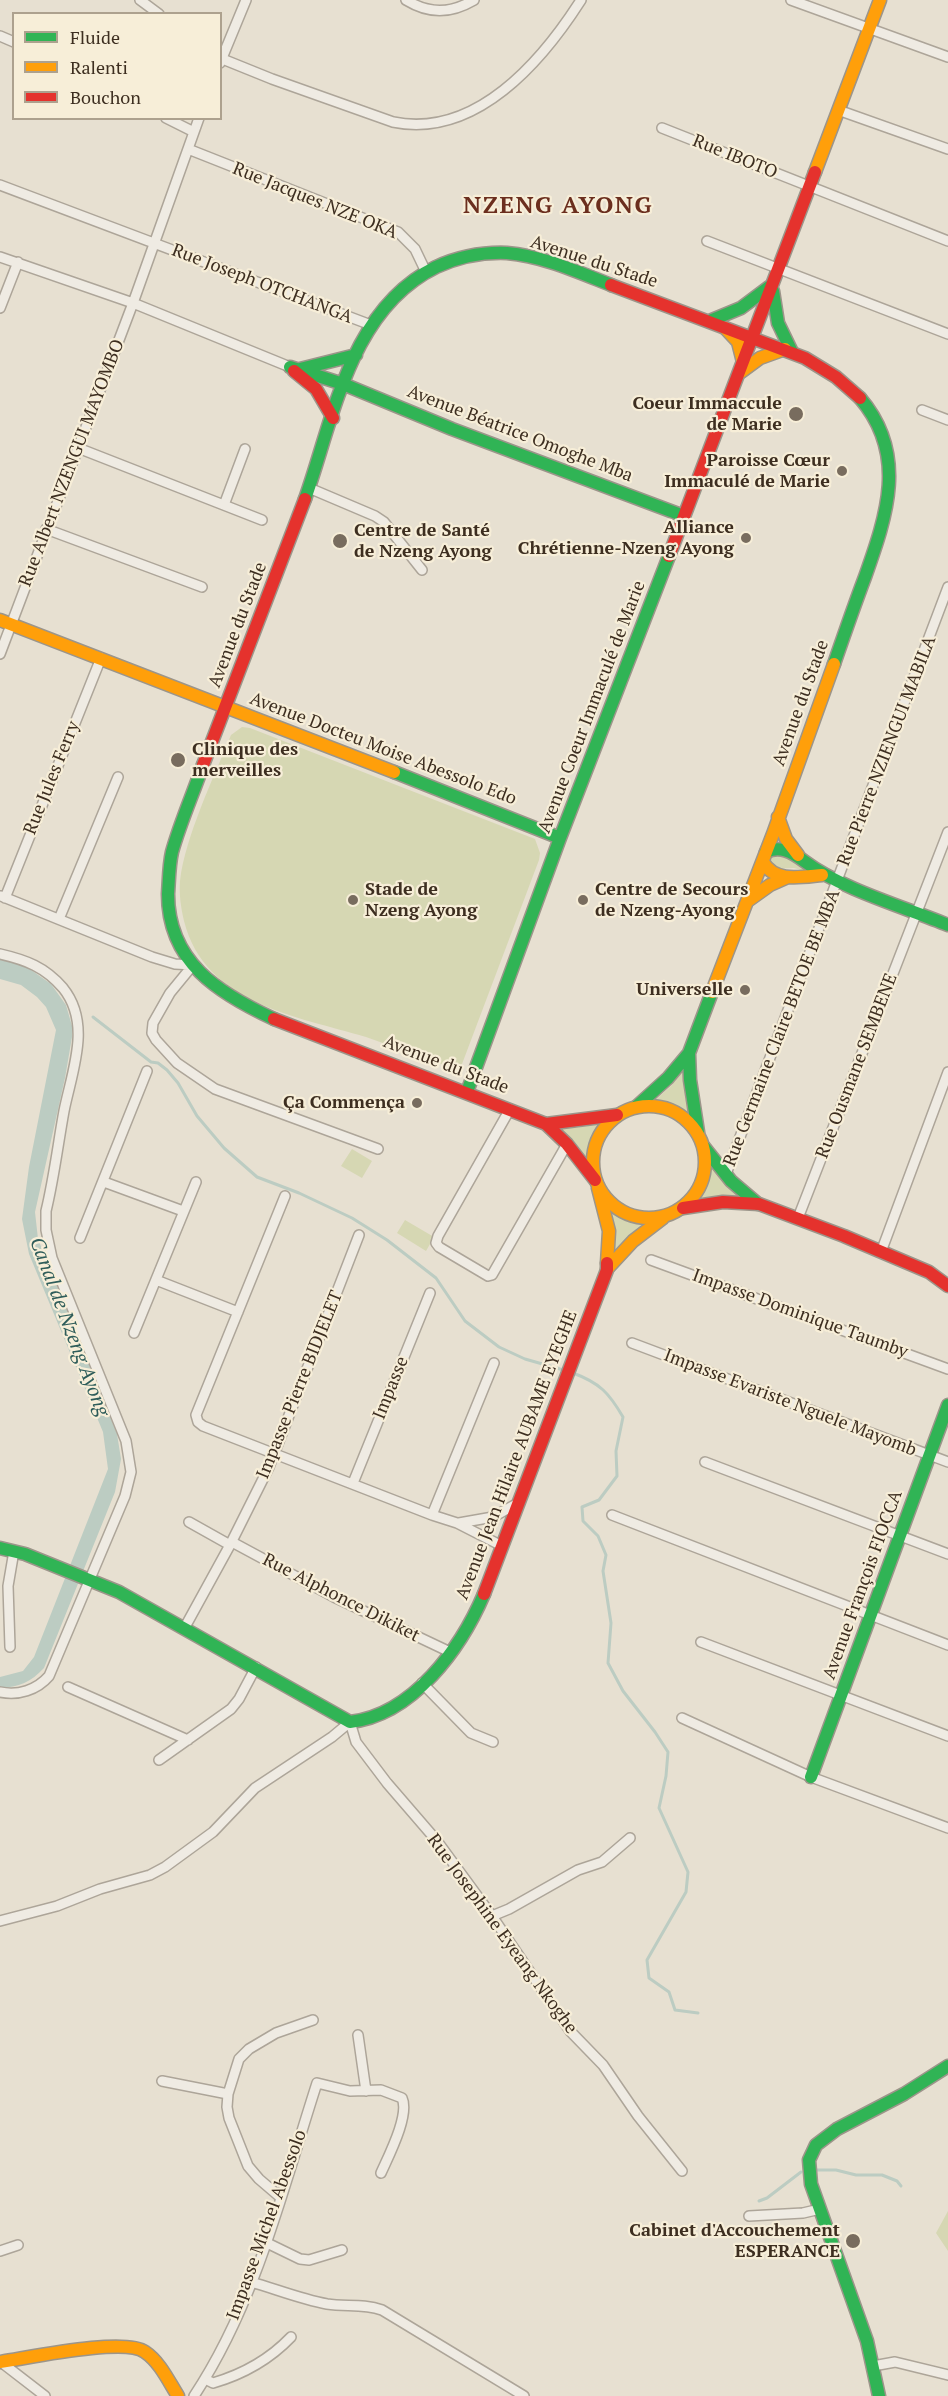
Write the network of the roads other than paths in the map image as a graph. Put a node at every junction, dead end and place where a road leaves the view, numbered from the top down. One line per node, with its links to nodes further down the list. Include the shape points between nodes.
1 (140, 0): 8 (street)
2 (246, 0): 11 (street)
3 (406, 0): 4 (street, via 436,11 456,9)
4 (474, 0)
5 (581, 0): 12 (street, via 541,57 513,83 476,108 427,124 393,123)
6 (791, 0): 9 (street)
7 (880, 0): 9 (main road, Avenue Coeur Immaculé de Marie)
8 (156, 12)
9 (869, 27): 10 (street); 13 (main road, Avenue Coeur Immaculé de Marie)
10 (948, 57)
11 (222, 58)
12 (222, 60)
13 (838, 110): 18 (street); 21 (main road, Avenue Coeur Immaculé de Marie)
14 (170, 120): 17 (street)
15 (198, 120): 17 (street, Rue Albert NZENGUI MAYOMBO)
16 (662, 128): 21 (street, Rue IBOTO)
17 (194, 132): 19 (street, Rue Albert NZENGUI MAYOMBO)
18 (948, 149)
19 (188, 150): 24 (street, Rue Albert NZENGUI MAYOMBO); 28 (street, Rue Jacques NZE OKA, via 398,232 415,249)
20 (0, 185): 24 (street, Rue Joseph OTCHANGA)
21 (808, 186): 23 (street, Rue IBOTO); 27 (main road, Avenue Coeur Immaculé de Marie)
22 (707, 241): 27 (street)
23 (948, 241)
24 (154, 244): 30 (street, Rue Albert NZENGUI MAYOMBO); 33 (street, Rue Joseph OTCHANGA)
25 (0, 257): 26 (street)
26 (18, 262): 30 (street); 31 (street)
27 (778, 269): 29 (main road, Avenue Coeur Immaculé de Marie); 34 (street)
28 (426, 272): 32 (main road, Avenue du Stade, via 466,256 504,253 553,264); 33 (main road, Avenue du Stade, via 391,299)
29 (773, 284): 32 (main road); 35 (main road, Avenue Coeur Immaculé de Marie); 36 (main road, via 776,315)
30 (133, 303): 38 (street); 45 (street, Rue Albert NZENGUI MAYOMBO)
31 (0, 308)
32 (716, 322): 35 (main road, Avenue du Stade); 39 (main road, via 738,342)
33 (371, 325): 37 (main road, Avenue du Stade)
34 (948, 334)
35 (753, 337): 36 (main road, Avenue du Stade); 39 (main road, Avenue Coeur Immaculé de Marie)
36 (788, 351): 39 (main road, via 760,358); 60 (main road, Avenue du Stade, via 839,379 872,412 886,447 890,482 879,540)
37 (353, 359): 38 (main road, via 306,369); 40 (main road, Avenue du Stade); 41 (main road, via 356,383)
38 (290, 367): 40 (main road, Avenue Béatrice Omoghe Mba); 43 (main road, via 316,389)
39 (740, 369): 49 (main road, Avenue Coeur Immaculé de Marie)
40 (343, 384): 41 (main road, Avenue Béatrice Omoghe Mba); 43 (main road, Avenue du Stade)
41 (368, 395): 43 (main road, via 340,403); 49 (main road, Avenue Béatrice Omoghe Mba)
42 (922, 410): 44 (street)
43 (333, 418): 47 (main road, Avenue du Stade)
44 (948, 420)
45 (78, 448): 48 (street); 51 (street, Rue Albert NZENGUI MAYOMBO)
46 (245, 449): 48 (street)
47 (309, 488): 52 (street, via 384,522); 58 (main road, Avenue du Stade)
48 (224, 505): 50 (street)
49 (684, 516): 62 (main road, Avenue Coeur Immaculé de Marie)
50 (262, 520)
51 (46, 529): 53 (street); 55 (street, Rue Albert NZENGUI MAYOMBO)
52 (422, 570)
53 (202, 587)
54 (948, 588): 67 (street, Rue Pierre NZIENGUI MABILA)
55 (5, 622): 56 (street, Rue Albert NZENGUI MAYOMBO); 57 (main road, Avenue Docteu Moise Abessolo Edo)
56 (0, 654)
57 (100, 658): 58 (main road, Avenue Docteu Moise Abessolo Edo); 68 (street, Rue Jules Ferry)
58 (226, 707): 62 (main road, Avenue Docteu Moise Abessolo Edo); 74 (main road, Avenue du Stade, via 169,869 170,917 176,937)
59 (118, 777): 71 (street)
60 (778, 817): 63 (main road, Avenue du Stade); 64 (main road, via 786,838)
61 (948, 832): 70 (street, Rue Ousmane SEMBENE)
62 (560, 838): 78 (main road, Avenue Coeur Immaculé de Marie)
63 (765, 857): 64 (main road, via 772,849 784,849); 66 (main road, via 767,870); 69 (main road, Avenue du Stade)
64 (802, 860): 65 (main road)
65 (822, 875): 66 (main road); 67 (main road)
66 (792, 876): 69 (main road, via 770,885)
67 (838, 881): 70 (main road); 86 (street, Rue Germaine Claire BETOE BE MBA)
68 (2, 897): 71 (street)
69 (748, 901): 75 (main road, Avenue du Stade)
70 (917, 913): 72 (main road); 95 (street, Rue Ousmane SEMBENE)
71 (59, 919): 74 (street, via 152,957)
72 (948, 925)
73 (0, 954): 126 (street, via 30,962 46,972 72,1001 78,1022 77,1050 46,1211 46,1230 52,1258 126,1441 131,1472)
74 (193, 965): 78 (main road, Avenue du Stade, via 230,998); 85 (street, via 170,993 153,1023 156,1040 177,1063 215,1089)
75 (689, 1053): 79 (main road); 83 (main road)
76 (147, 1071): 87 (street)
77 (948, 1072): 98 (street)
78 (467, 1092): 80 (main road, Avenue du Stade)
79 (636, 1107): 81 (main road); 83 (main road, via 672,1110 687,1121)
80 (510, 1109): 82 (main road, Avenue du Stade); 84 (street, via 438,1236 439,1247 492,1275)
81 (617, 1115): 82 (main road); 89 (main road, via 603,1128 595,1144 592,1162)
82 (546, 1124): 84 (main road)
83 (700, 1140): 86 (main road); 92 (main road, via 705,1162 702,1180)
84 (567, 1144): 89 (main road)
85 (378, 1149)
86 (726, 1174): 91 (main road)
87 (104, 1182): 93 (street); 97 (street)
88 (196, 1182): 93 (street)
89 (596, 1184): 94 (main road, via 608,1202 621,1212 636,1217); 100 (main road, via 609,1231)
90 (285, 1196): 104 (street)
91 (759, 1204): 92 (main road, via 723,1202); 95 (main road)
92 (680, 1209): 94 (main road)
93 (183, 1212): 101 (street)
94 (667, 1215): 100 (main road, via 643,1231)
95 (798, 1218): 98 (main road)
96 (359, 1235): 110 (street, Impasse Pierre BIDJELET)
97 (80, 1238)
98 (881, 1252): 102 (main road, via 938,1276)
99 (651, 1260): 108 (street, Impasse Dominique Taumby)
100 (607, 1270): 115 (main road, Avenue Jean Hilaire AUBAME EYEGHE)
101 (156, 1280): 104 (street); 105 (street)
102 (948, 1286)
103 (430, 1293): 114 (street, Impasse)
104 (238, 1312): 110 (street, via 196,1415 203,1426)
105 (134, 1333)
106 (632, 1343): 111 (street, Impasse Evariste Nguele Mayomb)
107 (494, 1363): 116 (street)
108 (948, 1369)
109 (948, 1405): 111 (main road, Avenue François FIOCCA)
110 (276, 1453): 114 (street); 121 (street, Impasse Pierre BIDJELET)
111 (929, 1456): 113 (street, Impasse Evariste Nguele Mayomb); 120 (main road, Avenue François FIOCCA)
112 (705, 1461): 120 (street)
113 (948, 1462)
114 (353, 1483): 116 (street)
115 (520, 1502): 119 (street, via 493,1517); 122 (main road, Avenue Jean Hilaire AUBAME EYEGHE)
116 (432, 1515): 119 (street)
117 (612, 1515): 127 (street)
118 (189, 1522): 121 (street, Rue Alphonce Dikiket)
119 (457, 1523): 122 (street)
120 (900, 1536): 125 (street); 127 (main road, Avenue François FIOCCA)
121 (231, 1543): 128 (street, Impasse Pierre BIDJELET); 132 (street, Rue Alphonce Dikiket)
122 (502, 1546): 132 (main road, Avenue Jean Hilaire AUBAME EYEGHE, via 477,1611)
123 (0, 1548): 124 (main road)
124 (14, 1551): 126 (main road); 131 (street, via 8,1586)
125 (948, 1554)
126 (87, 1578): 128 (main road); 136 (street, via 49,1676 25,1692)
127 (870, 1616): 130 (street); 137 (main road, Avenue François FIOCCA)
128 (185, 1627): 133 (main road)
129 (701, 1642): 137 (street)
130 (948, 1645)
131 (10, 1647)
132 (450, 1652): 134 (main road, Avenue Jean Hilaire AUBAME EYEGHE)
133 (256, 1667): 139 (main road); 141 (street, via 231,1709)
134 (422, 1683): 139 (main road, Avenue Jean Hilaire AUBAME EYEGHE, via 384,1712); 142 (street, via 471,1733)
135 (68, 1687): 141 (street)
136 (0, 1692)
137 (841, 1696): 140 (street); 144 (main road, Avenue François FIOCCA)
138 (682, 1718): 144 (street)
139 (350, 1722): 147 (street, Rue Josephine Eyeang Nkoghe, via 356,1742); 148 (street, via 255,1788 213,1832 165,1867)
140 (948, 1736)
141 (188, 1740): 143 (street)
142 (493, 1742)
143 (159, 1760)
144 (811, 1777): 145 (street)
145 (948, 1828)
146 (630, 1838): 147 (street, via 602,1862 578,1870)
147 (492, 1916): 155 (street, Rue Josephine Eyeang Nkoghe, via 570,2031 603,2065)
148 (0, 1922)
149 (313, 2020): 154 (street, via 276,2033 249,2049 239,2059)
150 (358, 2035): 153 (street)
151 (948, 2066): 158 (main road, via 815,2146 808,2165)
152 (162, 2081): 154 (street)
153 (366, 2091): 156 (street, via 390,2092 404,2102 396,2138); 157 (street, Impasse Michel Abessolo, via 317,2083)
154 (228, 2094): 157 (street, via 229,2118 248,2166)
155 (682, 2171)
156 (381, 2173)
157 (280, 2197): 160 (street, Impasse Michel Abessolo)
158 (820, 2209): 159 (street); 167 (main road)
159 (749, 2216)
160 (265, 2242): 162 (street, via 309,2260); 164 (street, Impasse Michel Abessolo)
161 (18, 2245): 163 (street)
162 (342, 2250)
163 (0, 2251)
164 (251, 2282): 169 (street, Impasse Michel Abessolo); 173 (street, via 299,2299 382,2310)
165 (291, 2337): 169 (street, via 242,2373 213,2383)
166 (1, 2362): 170 (street); 171 (main road, via 113,2345 135,2346 155,2361)
167 (873, 2367): 168 (street, via 895,2362); 174 (main road)
168 (948, 2375)
169 (205, 2379): 172 (street, Impasse Michel Abessolo)
170 (45, 2396)
171 (178, 2396)
172 (194, 2396)
173 (524, 2396)
174 (879, 2396)

